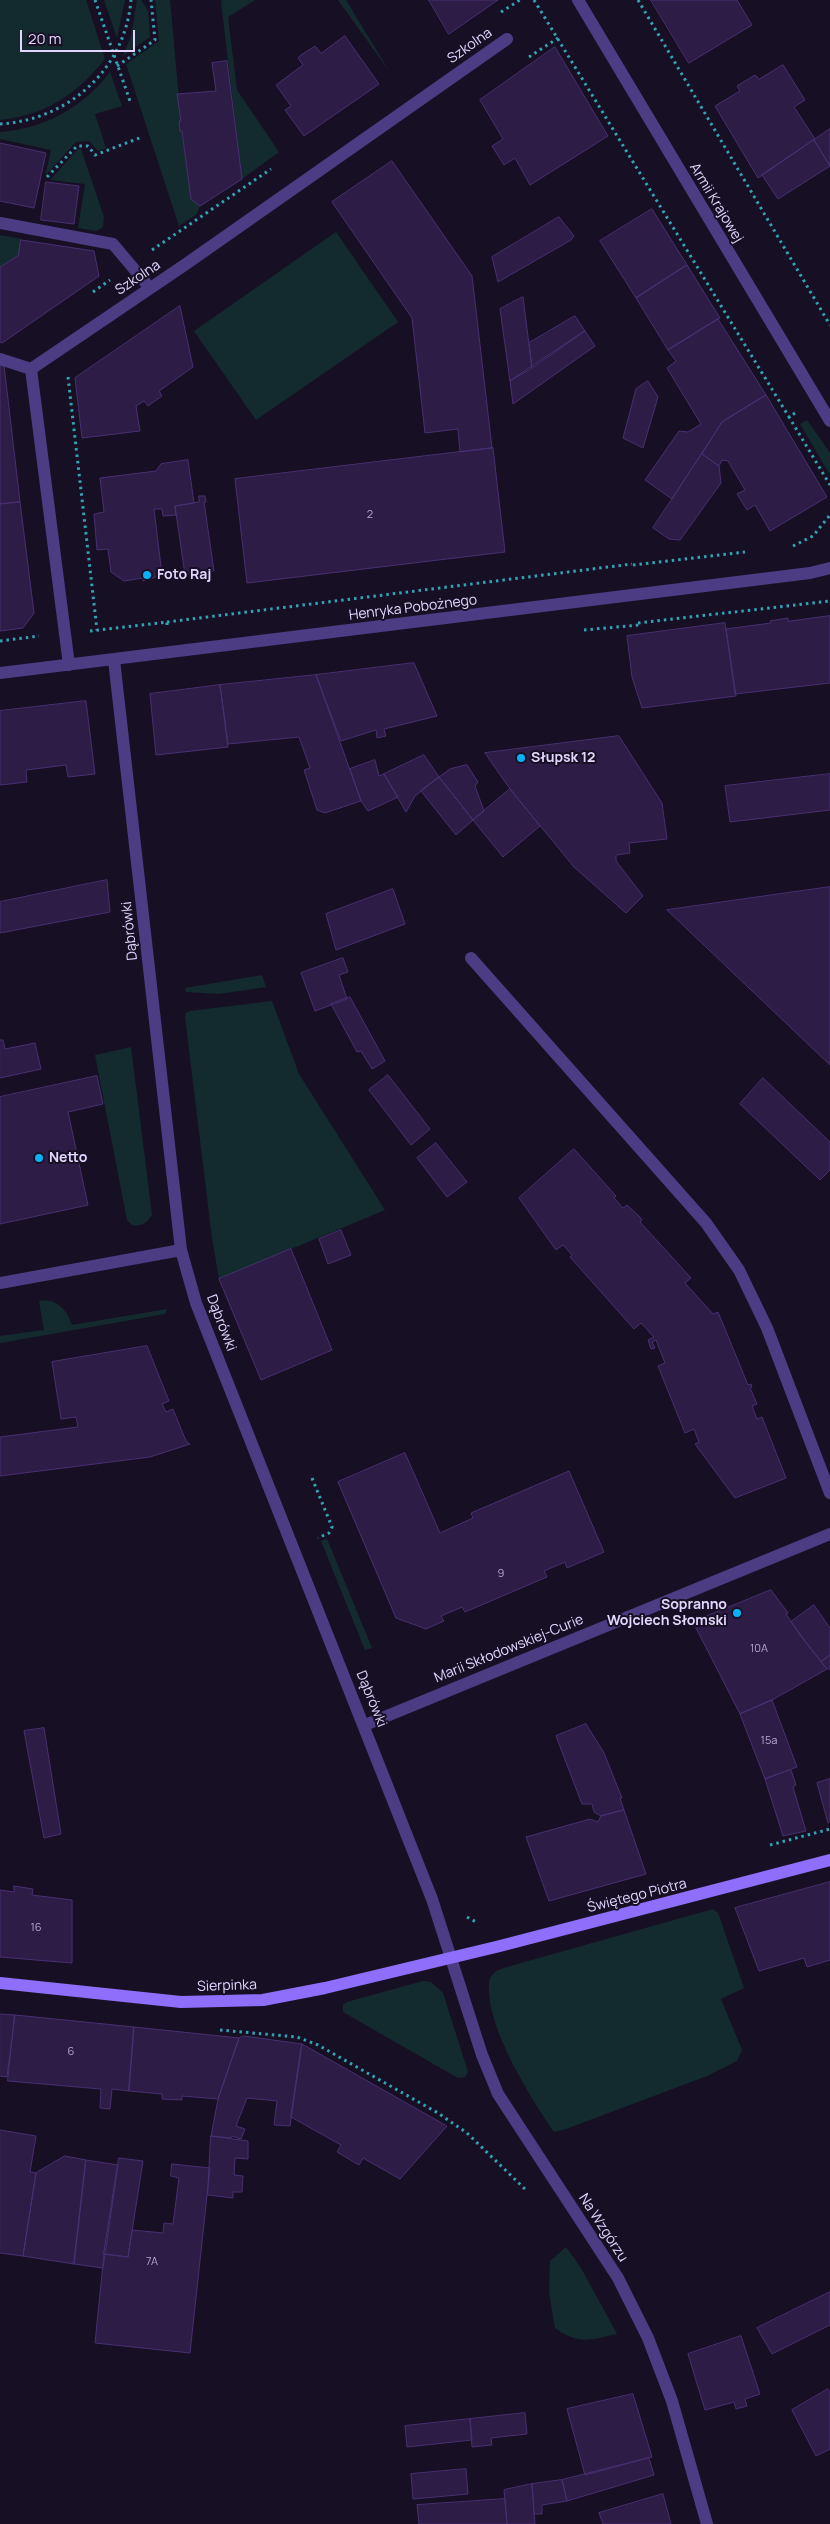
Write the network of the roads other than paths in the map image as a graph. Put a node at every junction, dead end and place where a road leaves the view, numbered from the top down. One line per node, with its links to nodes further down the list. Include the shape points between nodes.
1 (578, 0): 7 (street, Armii Krajowej)
2 (506, 39): 4 (street, Szkolna)
3 (0, 223): 4 (street, via 113,244)
4 (150, 288): 6 (street, Szkolna)
5 (0, 359): 6 (street)
6 (31, 369): 10 (street)
7 (830, 421)
8 (830, 568): 9 (street, Henryka Pobożnego, via 636,596)
9 (114, 660): 10 (street, Henryka Pobożnego); 13 (street, Dąbrówki)
10 (69, 665): 11 (street, Henryka Pobożnego)
11 (0, 673)
12 (471, 958): 15 (street, via 706,1223 739,1270 767,1328)
13 (181, 1250): 14 (street); 17 (street, Dąbrówki, via 209,1337)
14 (0, 1283)
15 (830, 1493)
16 (830, 1534): 17 (street, Marii Skłodowskiej-Curie)
17 (365, 1724): 19 (street, Dąbrówki, via 432,1898)
18 (830, 1860): 19 (main road, Świętego Piotra)
19 (451, 1958): 20 (main road, Sierpinka, via 263,2000 182,2002); 21 (street, Na Wzgórzu, via 498,2094 618,2278 648,2338 672,2401)
20 (0, 1983)
21 (707, 2524)

